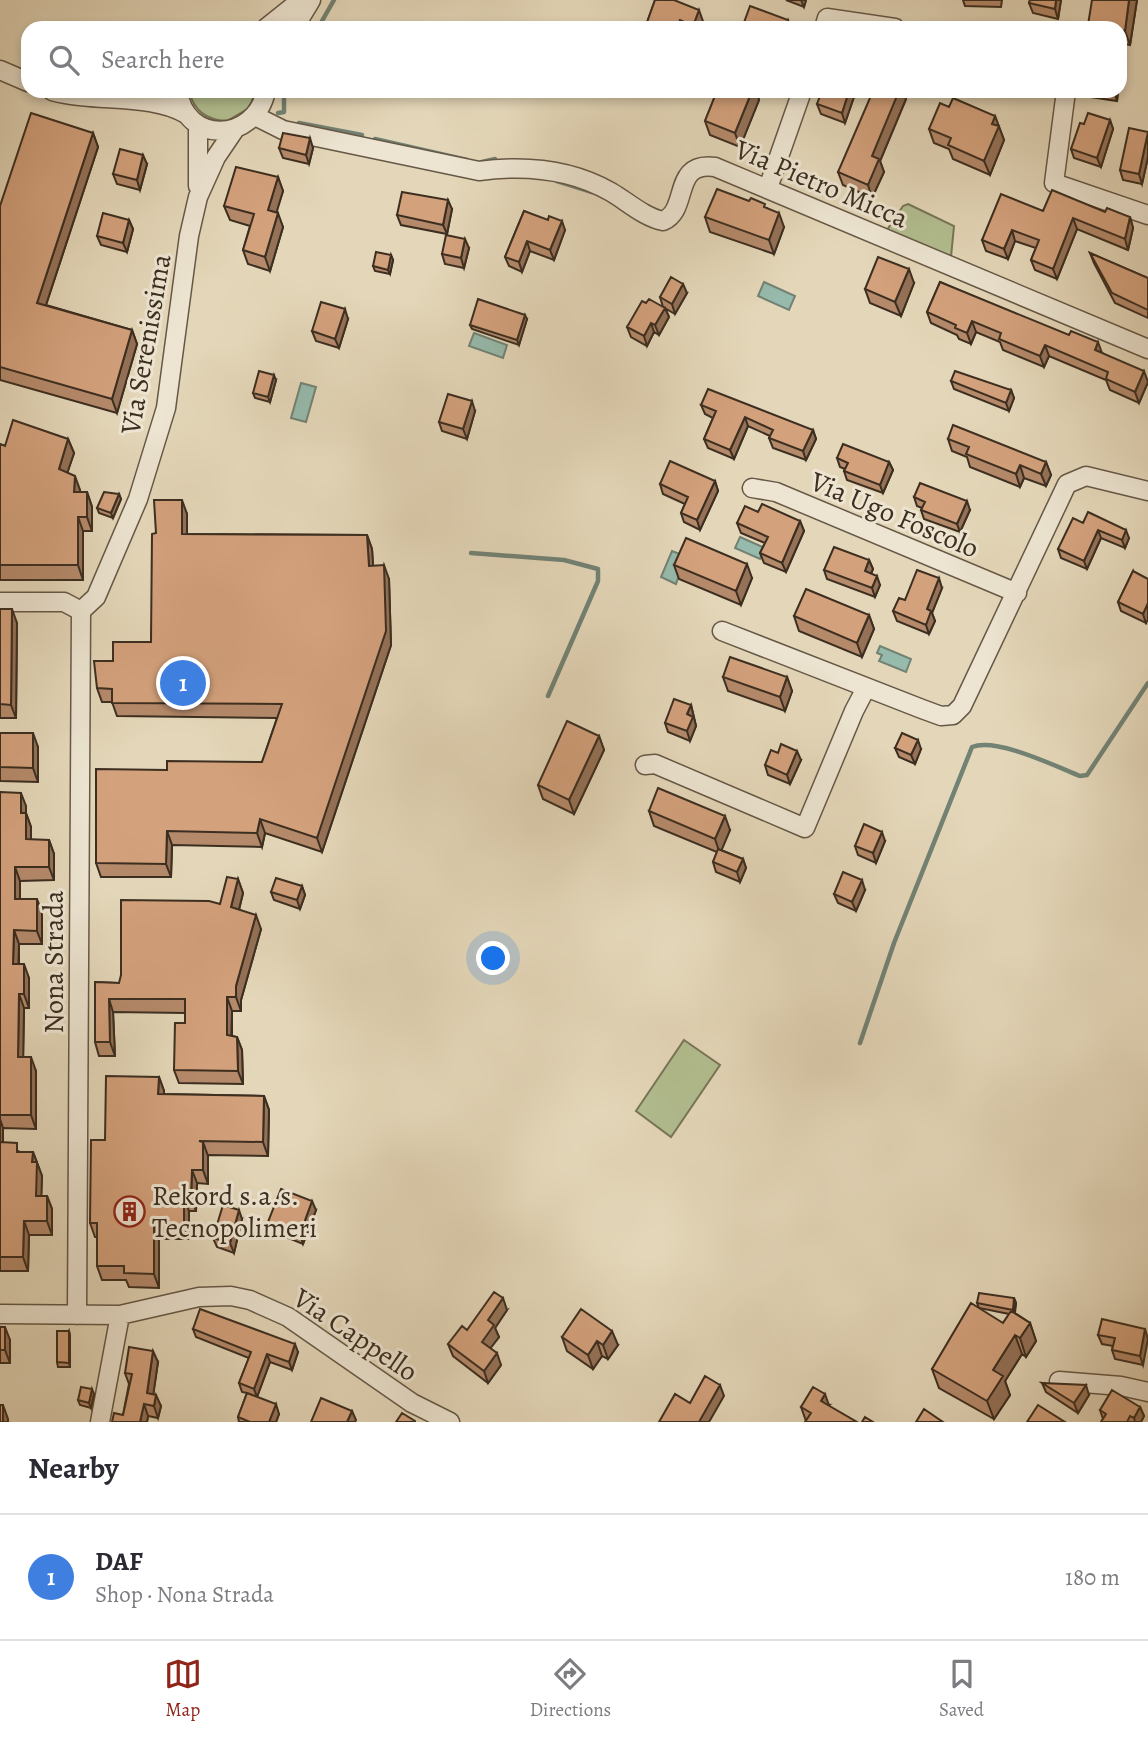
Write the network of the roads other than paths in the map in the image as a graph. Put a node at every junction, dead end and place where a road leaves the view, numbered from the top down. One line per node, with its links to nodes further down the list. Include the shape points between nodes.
1 (301, 0): 3 (street)
2 (311, 0): 4 (street)
3 (275, 21)
4 (298, 21)
5 (826, 21): 6 (street)
6 (847, 21)
7 (0, 70): 8 (street)
8 (21, 79)
9 (91, 98): 15 (street)
10 (108, 98): 15 (street)
11 (182, 98): 17 (street, Via Serenissima)
12 (263, 98): 16 (street)
13 (800, 98): 19 (street)
14 (1065, 98): 21 (street, via 1054,184)
15 (102, 100): 17 (street, via 166,105)
16 (255, 117): 18 (street, Via Serenissima); 19 (street, Via Pietro Micca, via 282,130 479,171 510,167 554,171 584,179 663,221 672,214 686,178 698,167 715,167)
17 (192, 119): 18 (street, via 210,130); 20 (street, Via Serenissima)
18 (235, 129): 20 (street, Via Serenissima)
19 (768, 188): 22 (street, Via Pietro Micca)
20 (198, 197): 27 (street, Via Serenissima, via 166,408 138,499 96,597)
21 (1148, 215)
22 (1148, 349)
23 (752, 488): 25 (street, Via Ugo Foscolo, via 776,492)
24 (1148, 491): 25 (street, via 1086,476 1068,484)
25 (1017, 593): 29 (street, via 962,706 953,715 940,716)
26 (0, 602): 27 (street, via 64,602)
27 (81, 611): 32 (street, Nona Strada)
28 (722, 631): 29 (street)
29 (866, 688): 30 (street, via 805,828 655,764)
30 (645, 765)
31 (0, 1314): 32 (street, Via Cappello)
32 (77, 1315): 33 (street, Via Cappello)
33 (120, 1315): 36 (street); 37 (street, Via Cappello, via 200,1297 231,1296 263,1304 412,1403)
34 (1059, 1381): 35 (street, via 1121,1385)
35 (1148, 1392)
36 (100, 1422)
37 (450, 1422)

